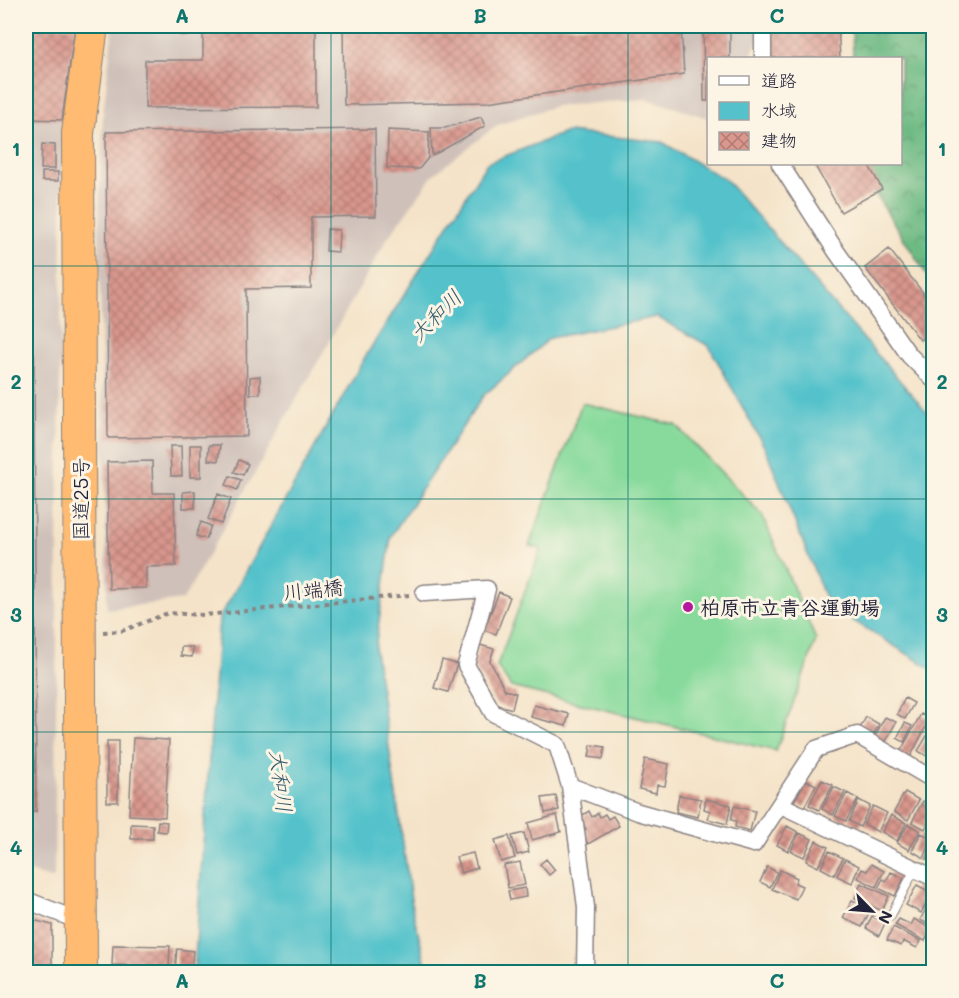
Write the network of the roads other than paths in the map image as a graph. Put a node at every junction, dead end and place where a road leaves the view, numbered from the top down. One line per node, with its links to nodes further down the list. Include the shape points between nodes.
1 (92, 26): 13 (highway, 国道25号, via 78,133)
2 (763, 26): 3 (street)
3 (763, 57)
4 (781, 165): 5 (street, via 902,345)
5 (933, 380)
6 (424, 593): 8 (street, via 487,589 466,665 493,713 557,745)
7 (933, 780): 9 (street, via 857,735 816,749)
8 (570, 786): 9 (street, via 638,812 754,844); 16 (street, via 586,907)
9 (781, 805): 10 (street)
10 (915, 869): 11 (street); 14 (lane)
11 (933, 878)
12 (26, 900): 13 (street, via 69,917)
13 (82, 910): 15 (highway, 国道25号)
14 (890, 916)
15 (81, 972)
16 (585, 972)

